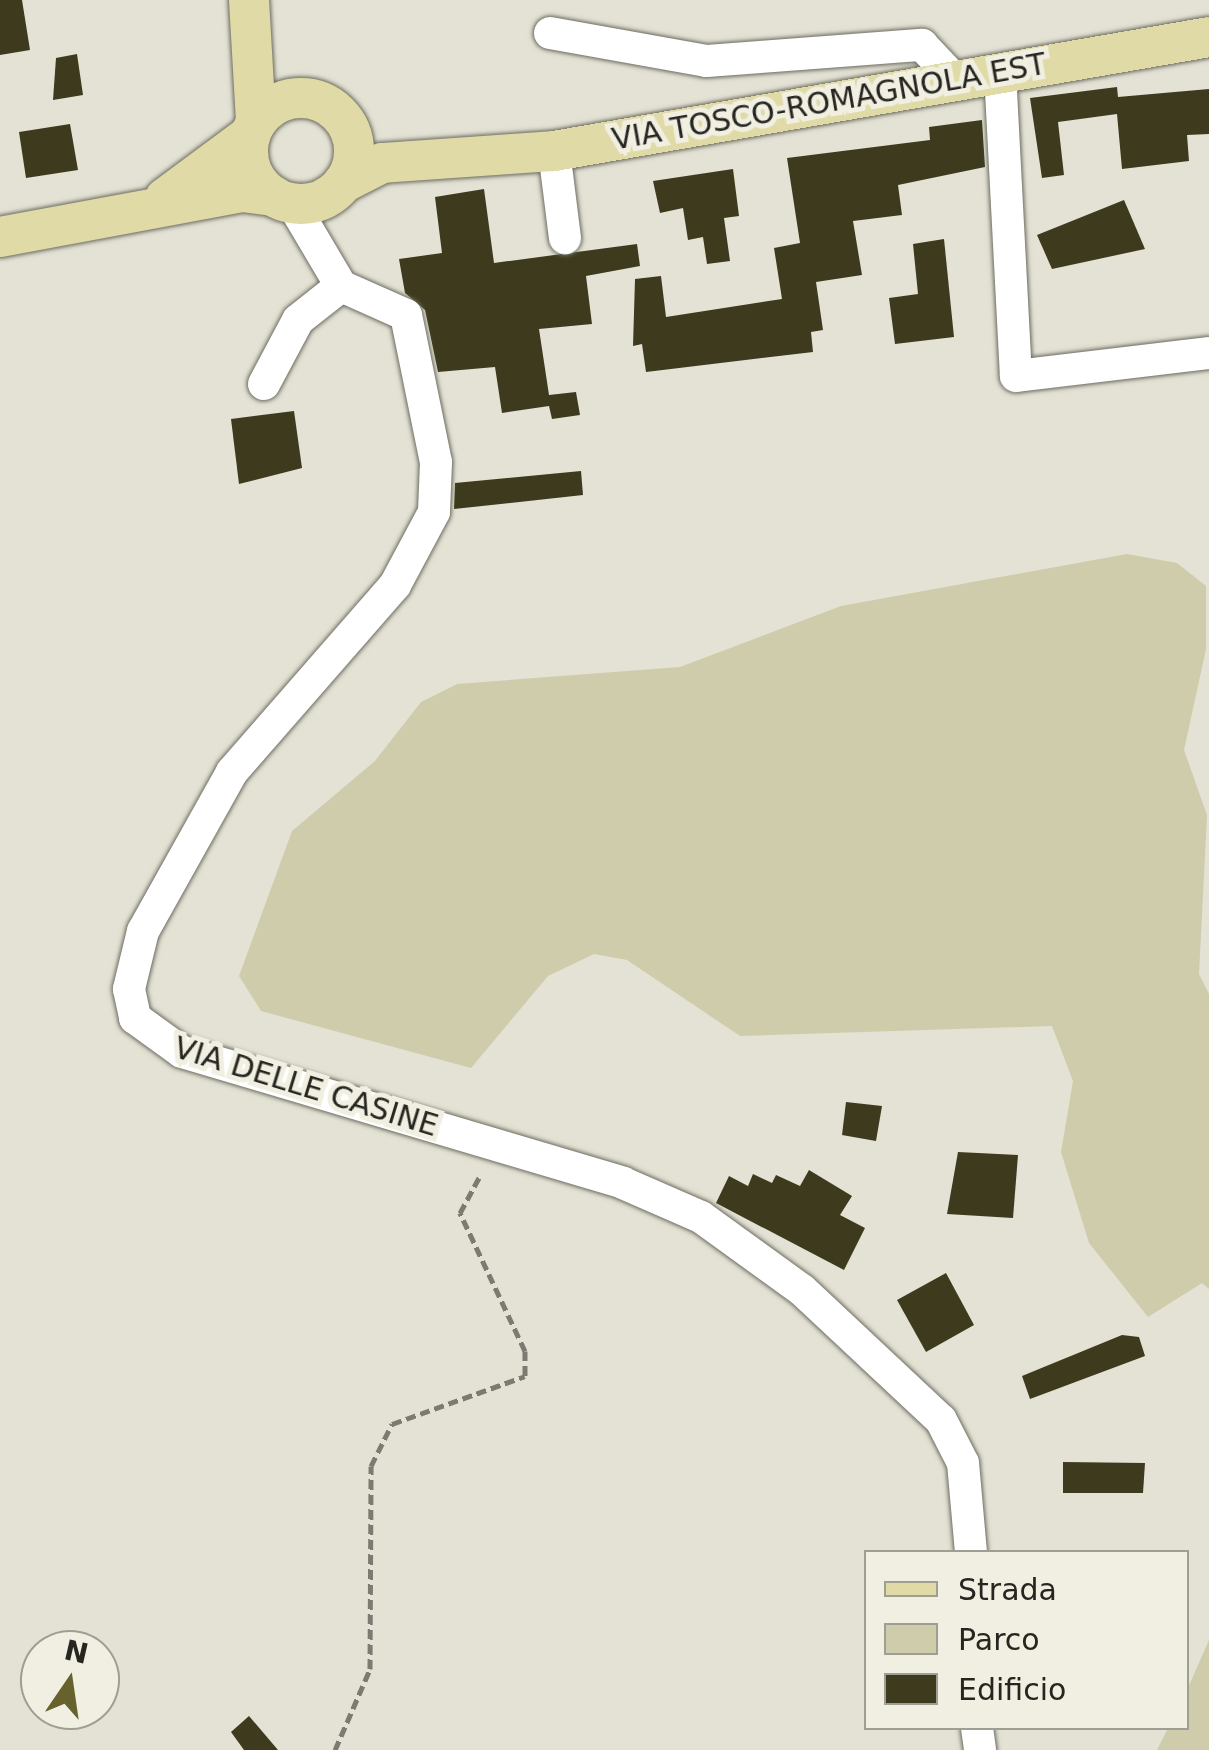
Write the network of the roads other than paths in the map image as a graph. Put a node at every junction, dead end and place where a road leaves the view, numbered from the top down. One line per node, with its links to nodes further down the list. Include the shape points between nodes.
1 (250, 6): 6 (main road); 7 (main road)
2 (550, 34): 5 (street, via 707,62 922,46)
3 (1209, 38): 4 (main road, VIA TOSCO-ROMAGNOLA EST)
4 (1000, 72): 5 (main road, VIA TOSCO-ROMAGNOLA EST); 17 (street, via 1016,376)
5 (956, 81): 8 (main road, VIA TOSCO-ROMAGNOLA EST)
6 (326, 109): 7 (main road, VIA TOSCO-ROMAGNOLA EST, via 274,105); 9 (main road, VIA TOSCO-ROMAGNOLA EST); 10 (main road, via 354,152)
7 (253, 129): 11 (main road, via 252,172); 12 (main road, VIA TOSCO-ROMAGNOLA EST)
8 (554, 151): 9 (main road, VIA TOSCO-ROMAGNOLA EST); 14 (street)
9 (449, 156): 10 (main road, VIA TOSCO-ROMAGNOLA EST, via 382,163)
10 (338, 187): 11 (main road, VIA TOSCO-ROMAGNOLA EST); 15 (street)
11 (282, 199): 12 (main road, VIA TOSCO-ROMAGNOLA EST, via 242,192); 15 (street)
12 (145, 213): 13 (main road, VIA TOSCO-ROMAGNOLA EST)
13 (0, 237)
14 (566, 238)
15 (326, 251): 16 (street)
16 (341, 286): 18 (street, via 298,320); 19 (street, VIA DELLE CASINE, via 406,315 436,462 434,512 396,584 232,772 144,930 129,989 144,1028 182,1052 496,1144 701,1218 802,1290 941,1420 963,1463)
17 (1209, 353)
18 (264, 384)
19 (971, 1550)

